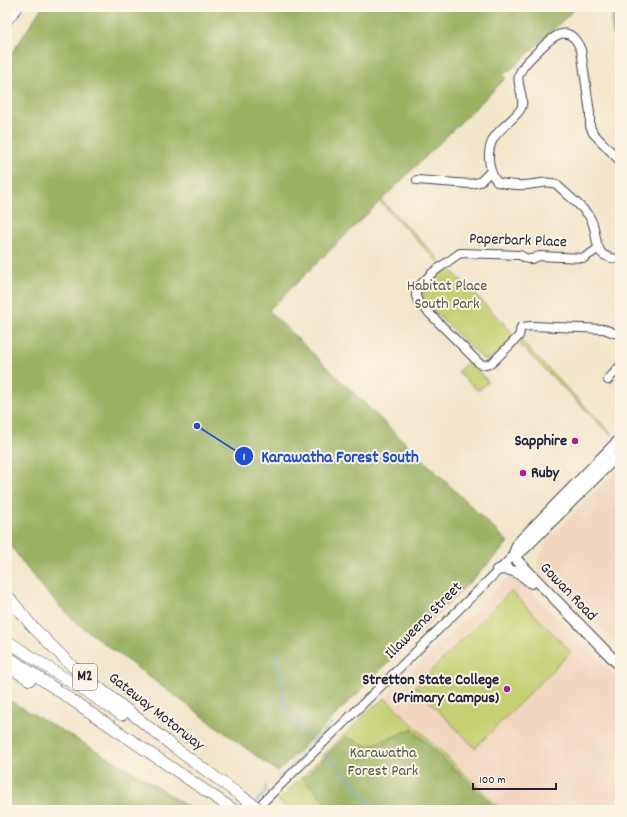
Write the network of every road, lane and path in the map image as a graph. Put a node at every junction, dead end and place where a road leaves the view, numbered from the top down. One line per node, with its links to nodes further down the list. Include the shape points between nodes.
1 (17, 7): 2 (highway)
2 (7, 20)
3 (620, 161): 4 (street, via 593,133 581,50 577,41 562,33 552,37 525,64 519,74 522,105 518,113 492,139 489,149)
4 (490, 171): 5 (street, via 480,182 470,184); 6 (street, via 496,182 506,184 535,184 549,181 556,184 590,217)
5 (417, 180)
6 (598, 248): 7 (street, via 607,257); 8 (street, Paperbark Place, via 584,258 539,256 527,259 520,255 460,253 432,273 416,289 416,296 418,302 480,364 492,363 519,336 521,327 604,329)
7 (620, 259)
8 (620, 333)
9 (620, 366): 10 (street)
10 (608, 380)
11 (619, 447): 12 (main road, Illaweena Street, via 518,544)
12 (512, 556): 13 (street, Illaweena Street); 15 (main road, Gowan Road)
13 (497, 570): 15 (main road, via 507,569 521,575); 23 (street, Illaweena Street)
14 (7, 595): 21 (highway, Gateway Motorway / M2, via 31,625 73,667)
15 (553, 598): 19 (main road, Gowan Road)
16 (7, 641): 21 (highway, via 163,743)
17 (7, 656): 20 (highway, M2)
18 (7, 666): 20 (highway)
19 (620, 666)
20 (105, 724): 22 (highway, M2)
21 (175, 748): 24 (highway, Gateway Motorway / M2, bridge)
22 (230, 807)
23 (255, 810)
24 (261, 810)

